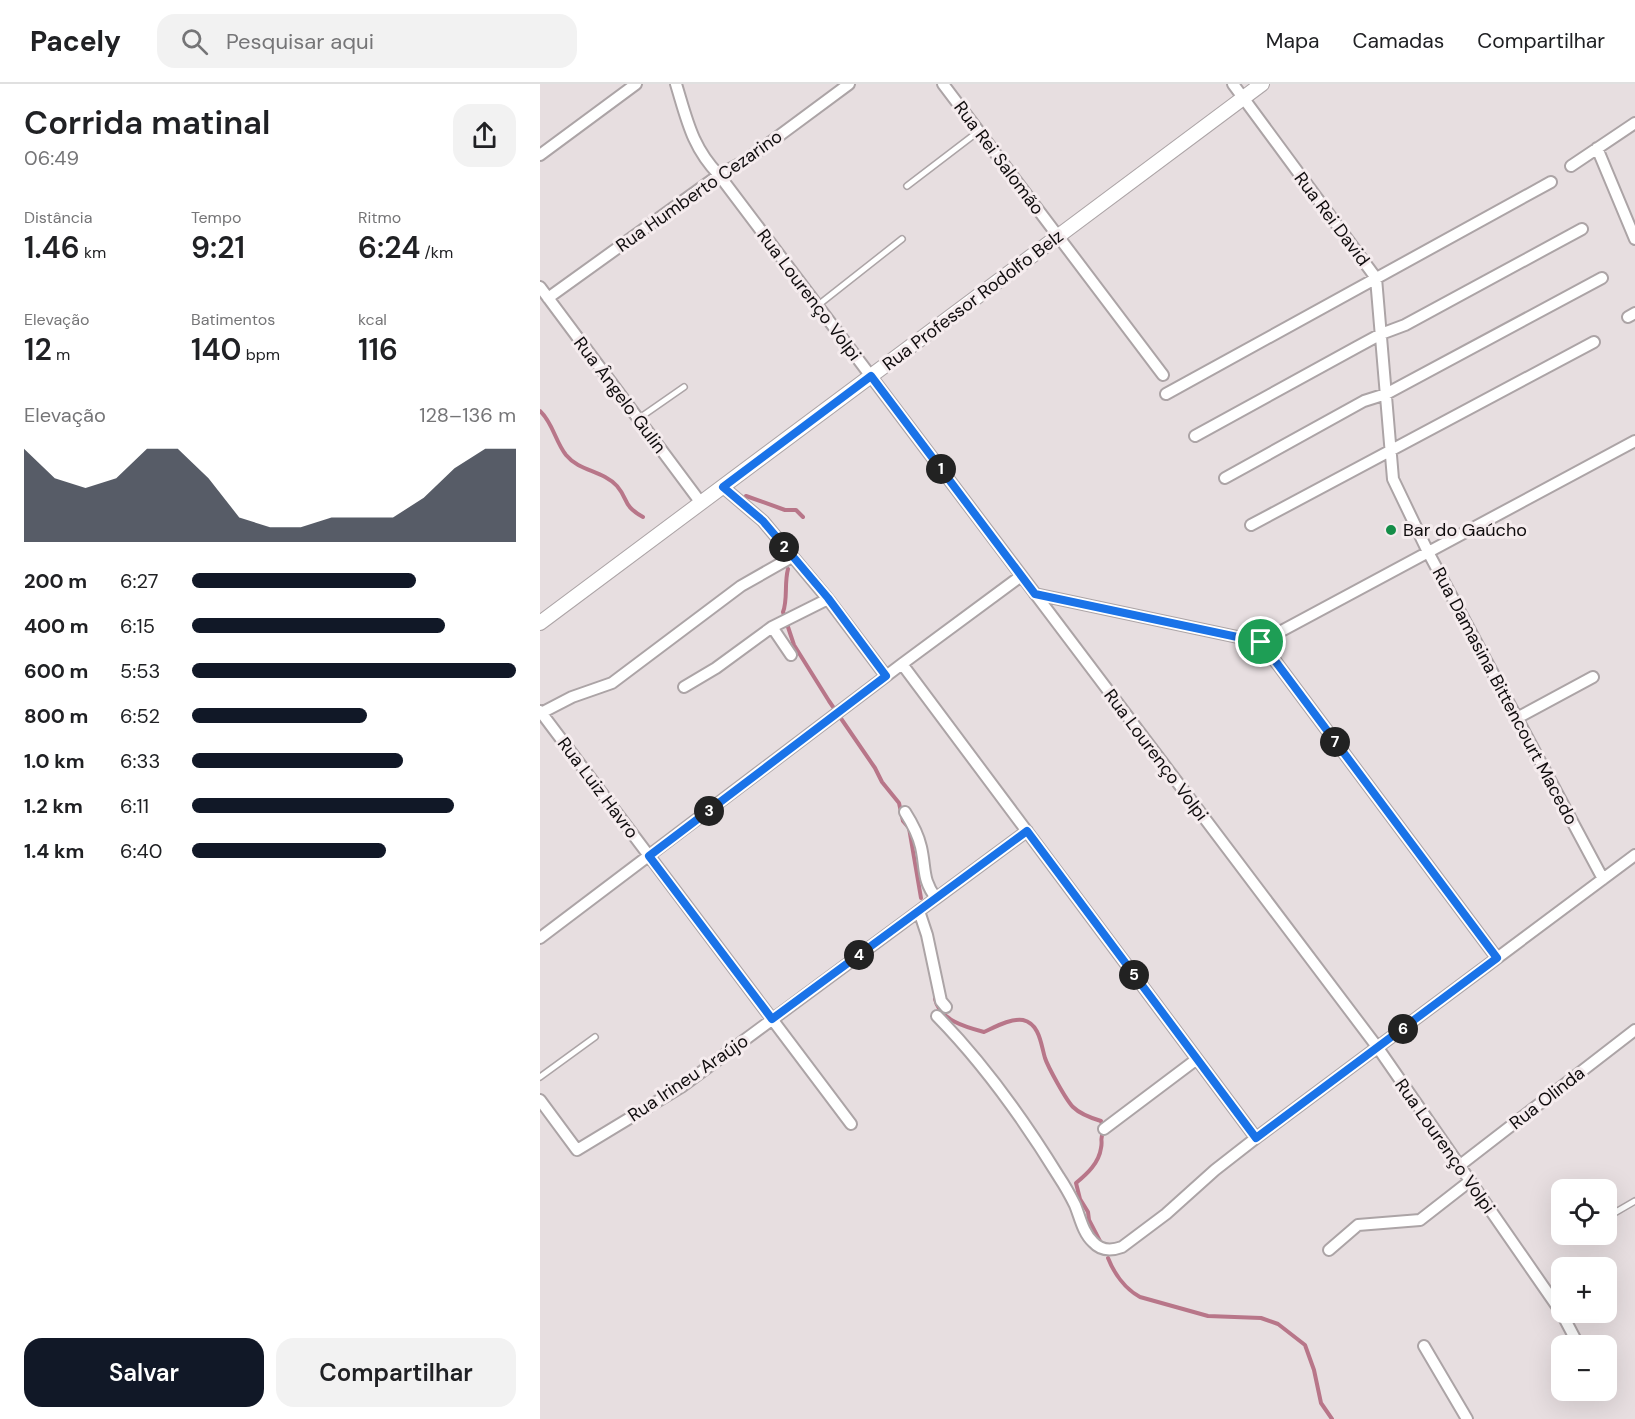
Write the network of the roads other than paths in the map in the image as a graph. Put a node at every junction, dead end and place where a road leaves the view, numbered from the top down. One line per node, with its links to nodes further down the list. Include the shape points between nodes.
1 (636, 84): 11 (street)
2 (676, 84): 13 (street, Rua Lourenço Volpi, via 695,142)
3 (849, 84): 13 (street, Rua Humberto Cezarino, via 745,161)
4 (943, 84): 9 (street, Rua Rei Salomão)
5 (1233, 84): 7 (street, Rua Rei David)
6 (1262, 84): 7 (street, Rua Professor Rodolfo Belz)
7 (1243, 98): 17 (street, Rua Professor Rodolfo Belz); 20 (street, Rua Rei David)
8 (1635, 123): 10 (street)
9 (979, 131): 15 (lane); 17 (street, Rua Rei Salomão)
10 (1597, 148): 12 (street); 19 (street)
11 (542, 149)
12 (1571, 166)
13 (719, 175): 23 (street, Rua Humberto Cezarino); 24 (street, Rua Lourenço Volpi)
14 (1551, 182): 20 (street)
15 (907, 186)
16 (1582, 229): 25 (street, via 1405,325)
17 (1058, 236): 27 (street, Rua Rei Salomão); 28 (street, Rua Professor Rodolfo Belz)
18 (902, 239): 24 (lane)
19 (1635, 239)
20 (1376, 278): 25 (street, Rua Rei David); 30 (street)
21 (1602, 278): 31 (street)
22 (540, 287): 23 (street, Rua Ângelo Gulin)
23 (548, 298): 32 (street, Rua Ângelo Gulin)
24 (818, 306): 28 (street, Rua Lourenço Volpi)
25 (1381, 334): 31 (street, Rua Rei David); 33 (street)
26 (1594, 342): 35 (street)
27 (1163, 375)
28 (871, 376): 38 (street, Rua Professor Rodolfo Belz); 43 (street, Rua Lourenço Volpi)
29 (684, 387): 32 (lane)
30 (1166, 394)
31 (1386, 394): 35 (street, Rua Rei David); 36 (street, via 1364,401)
32 (638, 419): 39 (street, Rua Ângelo Gulin)
33 (1195, 436)
34 (1634, 444): 41 (street)
35 (1391, 450): 37 (street, Rua Rei David); 40 (street)
36 (1225, 478)
37 (1393, 479): 41 (street, Rua Damasina Bittencourt Macedo)
38 (723, 487): 39 (street, Rua Professor Rodolfo Belz); 42 (street, via 763,521)
39 (701, 503): 46 (street, Rua Professor Rodolfo Belz)
40 (1251, 525)
41 (1428, 552): 48 (street); 55 (street, Rua Damasina Bittencourt Macedo)
42 (792, 557): 45 (street); 54 (street, via 741,586 612,683)
43 (1021, 576): 44 (street, Rua Lourenço Volpi); 50 (street)
44 (1035, 594): 48 (street); 70 (street, Rua Lourenço Volpi)
45 (828, 598): 47 (street); 51 (street)
46 (540, 623)
47 (772, 627): 49 (street); 53 (street)
48 (1261, 642): 64 (street)
49 (791, 655)
50 (902, 664): 51 (street); 57 (street)
51 (886, 676): 59 (street)
52 (1593, 676): 55 (street)
53 (684, 687)
54 (541, 712): 59 (street, Rua Luiz Havro)
55 (1517, 718): 60 (street, Rua Damasina Bittencourt Macedo)
56 (905, 812): 61 (street, via 921,847 926,882)
57 (1027, 831): 61 (street, Rua Irineu Araújo); 71 (street)
58 (1635, 855): 60 (street)
59 (649, 856): 63 (street); 67 (street, Rua Luiz Havro)
60 (1603, 879): 64 (street)
61 (936, 898): 62 (street, Rua Irineu Araújo)
62 (919, 911): 65 (street, via 941,1001); 67 (street, Rua Irineu Araújo)
63 (540, 938)
64 (1497, 958): 70 (street)
65 (946, 1007)
66 (937, 1016): 76 (street, via 999,1090 1060,1179 1086,1235 1105,1250 1122,1247)
67 (772, 1019): 73 (street, Rua Irineu Araújo, via 681,1087 577,1150); 74 (street, Rua Luiz Havro)
68 (1635, 1030): 77 (street, Rua Olinda)
69 (595, 1037): 72 (lane)
70 (1378, 1048): 76 (street); 77 (street, Rua Lourenço Volpi)
71 (1197, 1059): 75 (street); 76 (street)
72 (540, 1077)
73 (540, 1100)
74 (851, 1124)
75 (1104, 1129)
76 (1256, 1138)
77 (1459, 1166): 78 (street, Rua Lourenço Volpi)
78 (1470, 1181): 81 (street, via 1420,1220 1358,1225); 82 (street, Rua Lourenço Volpi)
79 (1635, 1201): 80 (lane)
80 (1617, 1211)
81 (1329, 1250)
82 (1573, 1335)
83 (1424, 1346): 84 (street)
84 (1467, 1419)

